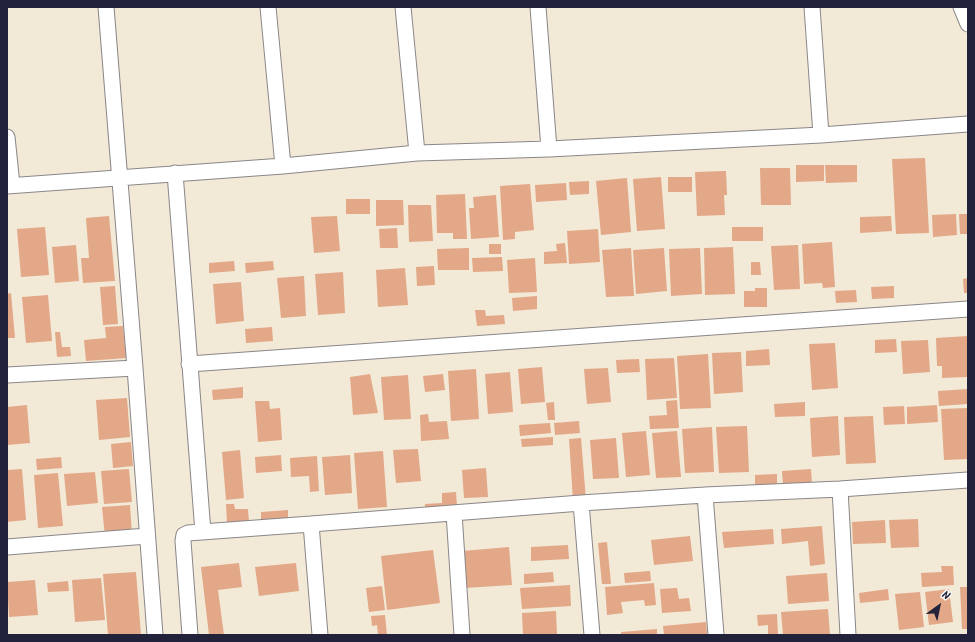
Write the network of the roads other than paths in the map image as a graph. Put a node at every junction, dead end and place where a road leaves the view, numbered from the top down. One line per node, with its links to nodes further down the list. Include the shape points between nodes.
1 (106, 7): 15 (street)
2 (268, 7): 13 (street)
3 (403, 7): 12 (street)
4 (538, 7): 11 (street)
5 (812, 7): 9 (street)
6 (961, 7): 7 (street)
7 (968, 24)
8 (968, 124): 9 (street)
9 (821, 135): 11 (street)
10 (7, 137): 16 (street)
11 (549, 149): 12 (street)
12 (417, 154): 13 (street)
13 (283, 166): 14 (street)
14 (175, 174): 15 (street); 18 (street)
15 (119, 177): 16 (street); 19 (street)
16 (9, 185)
17 (968, 309): 18 (street)
18 (189, 364): 27 (street)
19 (135, 368): 20 (street); 28 (street)
20 (7, 375)
21 (968, 480): 22 (street)
22 (840, 489): 23 (street); 36 (street)
23 (705, 495): 24 (street); 35 (street)
24 (581, 503): 25 (street); 34 (street)
25 (454, 513): 26 (street); 33 (street)
26 (311, 524): 27 (street); 32 (street)
27 (203, 532): 31 (street, via 188,533 184,535 183,541)
28 (147, 536): 29 (street); 30 (street)
29 (7, 547)
30 (155, 635)
31 (190, 635)
32 (320, 635)
33 (462, 635)
34 (592, 635)
35 (716, 635)
36 (848, 635)

